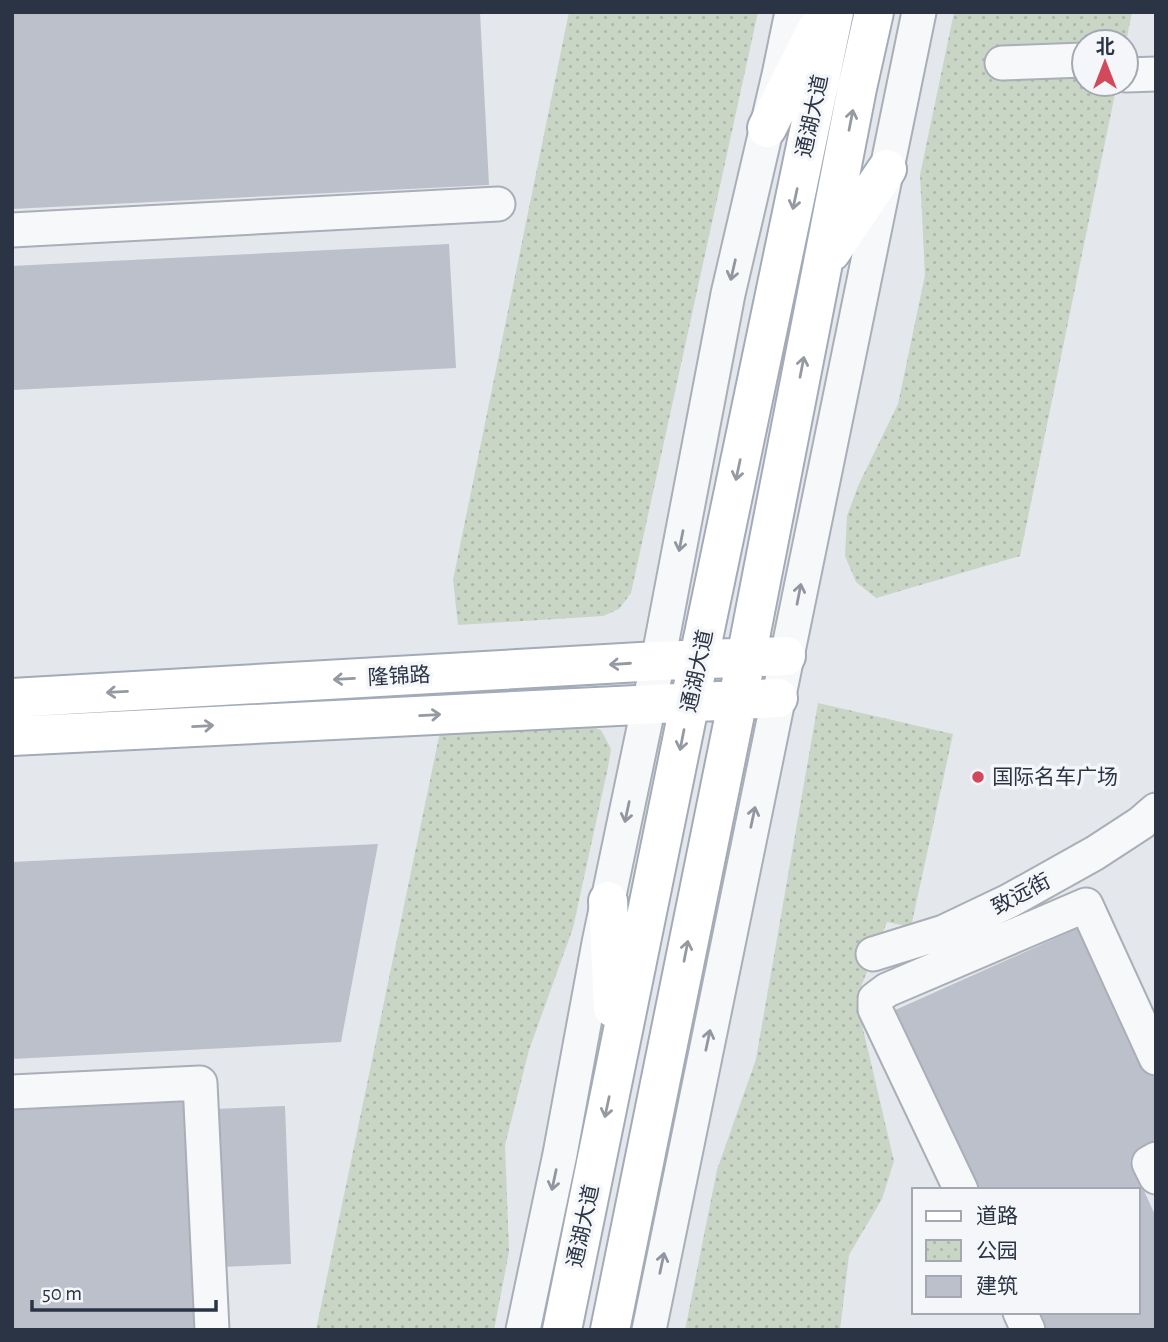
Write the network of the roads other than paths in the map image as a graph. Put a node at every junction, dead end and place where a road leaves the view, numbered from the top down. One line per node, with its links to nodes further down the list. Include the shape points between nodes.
1 (792, 12): 8 (street)
2 (825, 12): 8 (main road)
3 (834, 12): 13 (main road, 通湖大道, one-way to 13)
4 (874, 12): 12 (main road, 通湖大道, one-way to 4)
5 (919, 12): 9 (street)
6 (1070, 62): 7 (street, via 1002,72)
7 (1070, 76)
8 (767, 128): 18 (street, one-way to 18, via 728,294)
9 (887, 169): 12 (main road); 15 (street, one-way to 9)
10 (498, 204): 11 (street)
11 (12, 230)
12 (822, 266): 14 (main road, 通湖大道, one-way to 12)
13 (750, 413): 14 (street); 17 (main road, 通湖大道, one-way to 17)
14 (791, 422): 16 (main road, 通湖大道)
15 (786, 656): 16 (main road, 隆锦路); 20 (street)
16 (745, 657): 17 (main road, 隆锦路); 21 (main road, 通湖大道)
17 (699, 660): 18 (main road, 隆锦路); 22 (main road, 通湖大道)
18 (658, 661): 19 (main road, 隆锦路, one-way to 19); 23 (street)
19 (12, 698)
20 (778, 698): 21 (main road, 隆锦路); 41 (street, one-way to 20)
21 (738, 699): 22 (main road, 隆锦路); 27 (main road, 通湖大道)
22 (690, 701): 23 (main road, 隆锦路); 26 (main road, 通湖大道, one-way to 26)
23 (649, 704): 24 (main road, 隆锦路, one-way to 23); 28 (street, one-way to 28)
24 (12, 736)
25 (1156, 810): 29 (street, 致远街, via 1095,853 1009,901 944,932)
26 (658, 859): 27 (street); 31 (main road, 通湖大道)
27 (703, 867): 40 (main road, 通湖大道, one-way to 27)
28 (608, 901): 31 (main road); 38 (street, one-way to 38)
29 (873, 954)
30 (1156, 1058): 35 (street, via 1086,905 887,990 875,999 875,1009)
31 (616, 1065): 39 (main road, 通湖大道, one-way to 39)
32 (12, 1092): 37 (street, via 200,1083)
33 (1156, 1159): 34 (street, via 1149,1163)
34 (1156, 1177)
35 (960, 1188)
36 (1021, 1314): 42 (street)
37 (212, 1330)
38 (523, 1330)
39 (562, 1330)
40 (610, 1330)
41 (649, 1330)
42 (1028, 1330)

